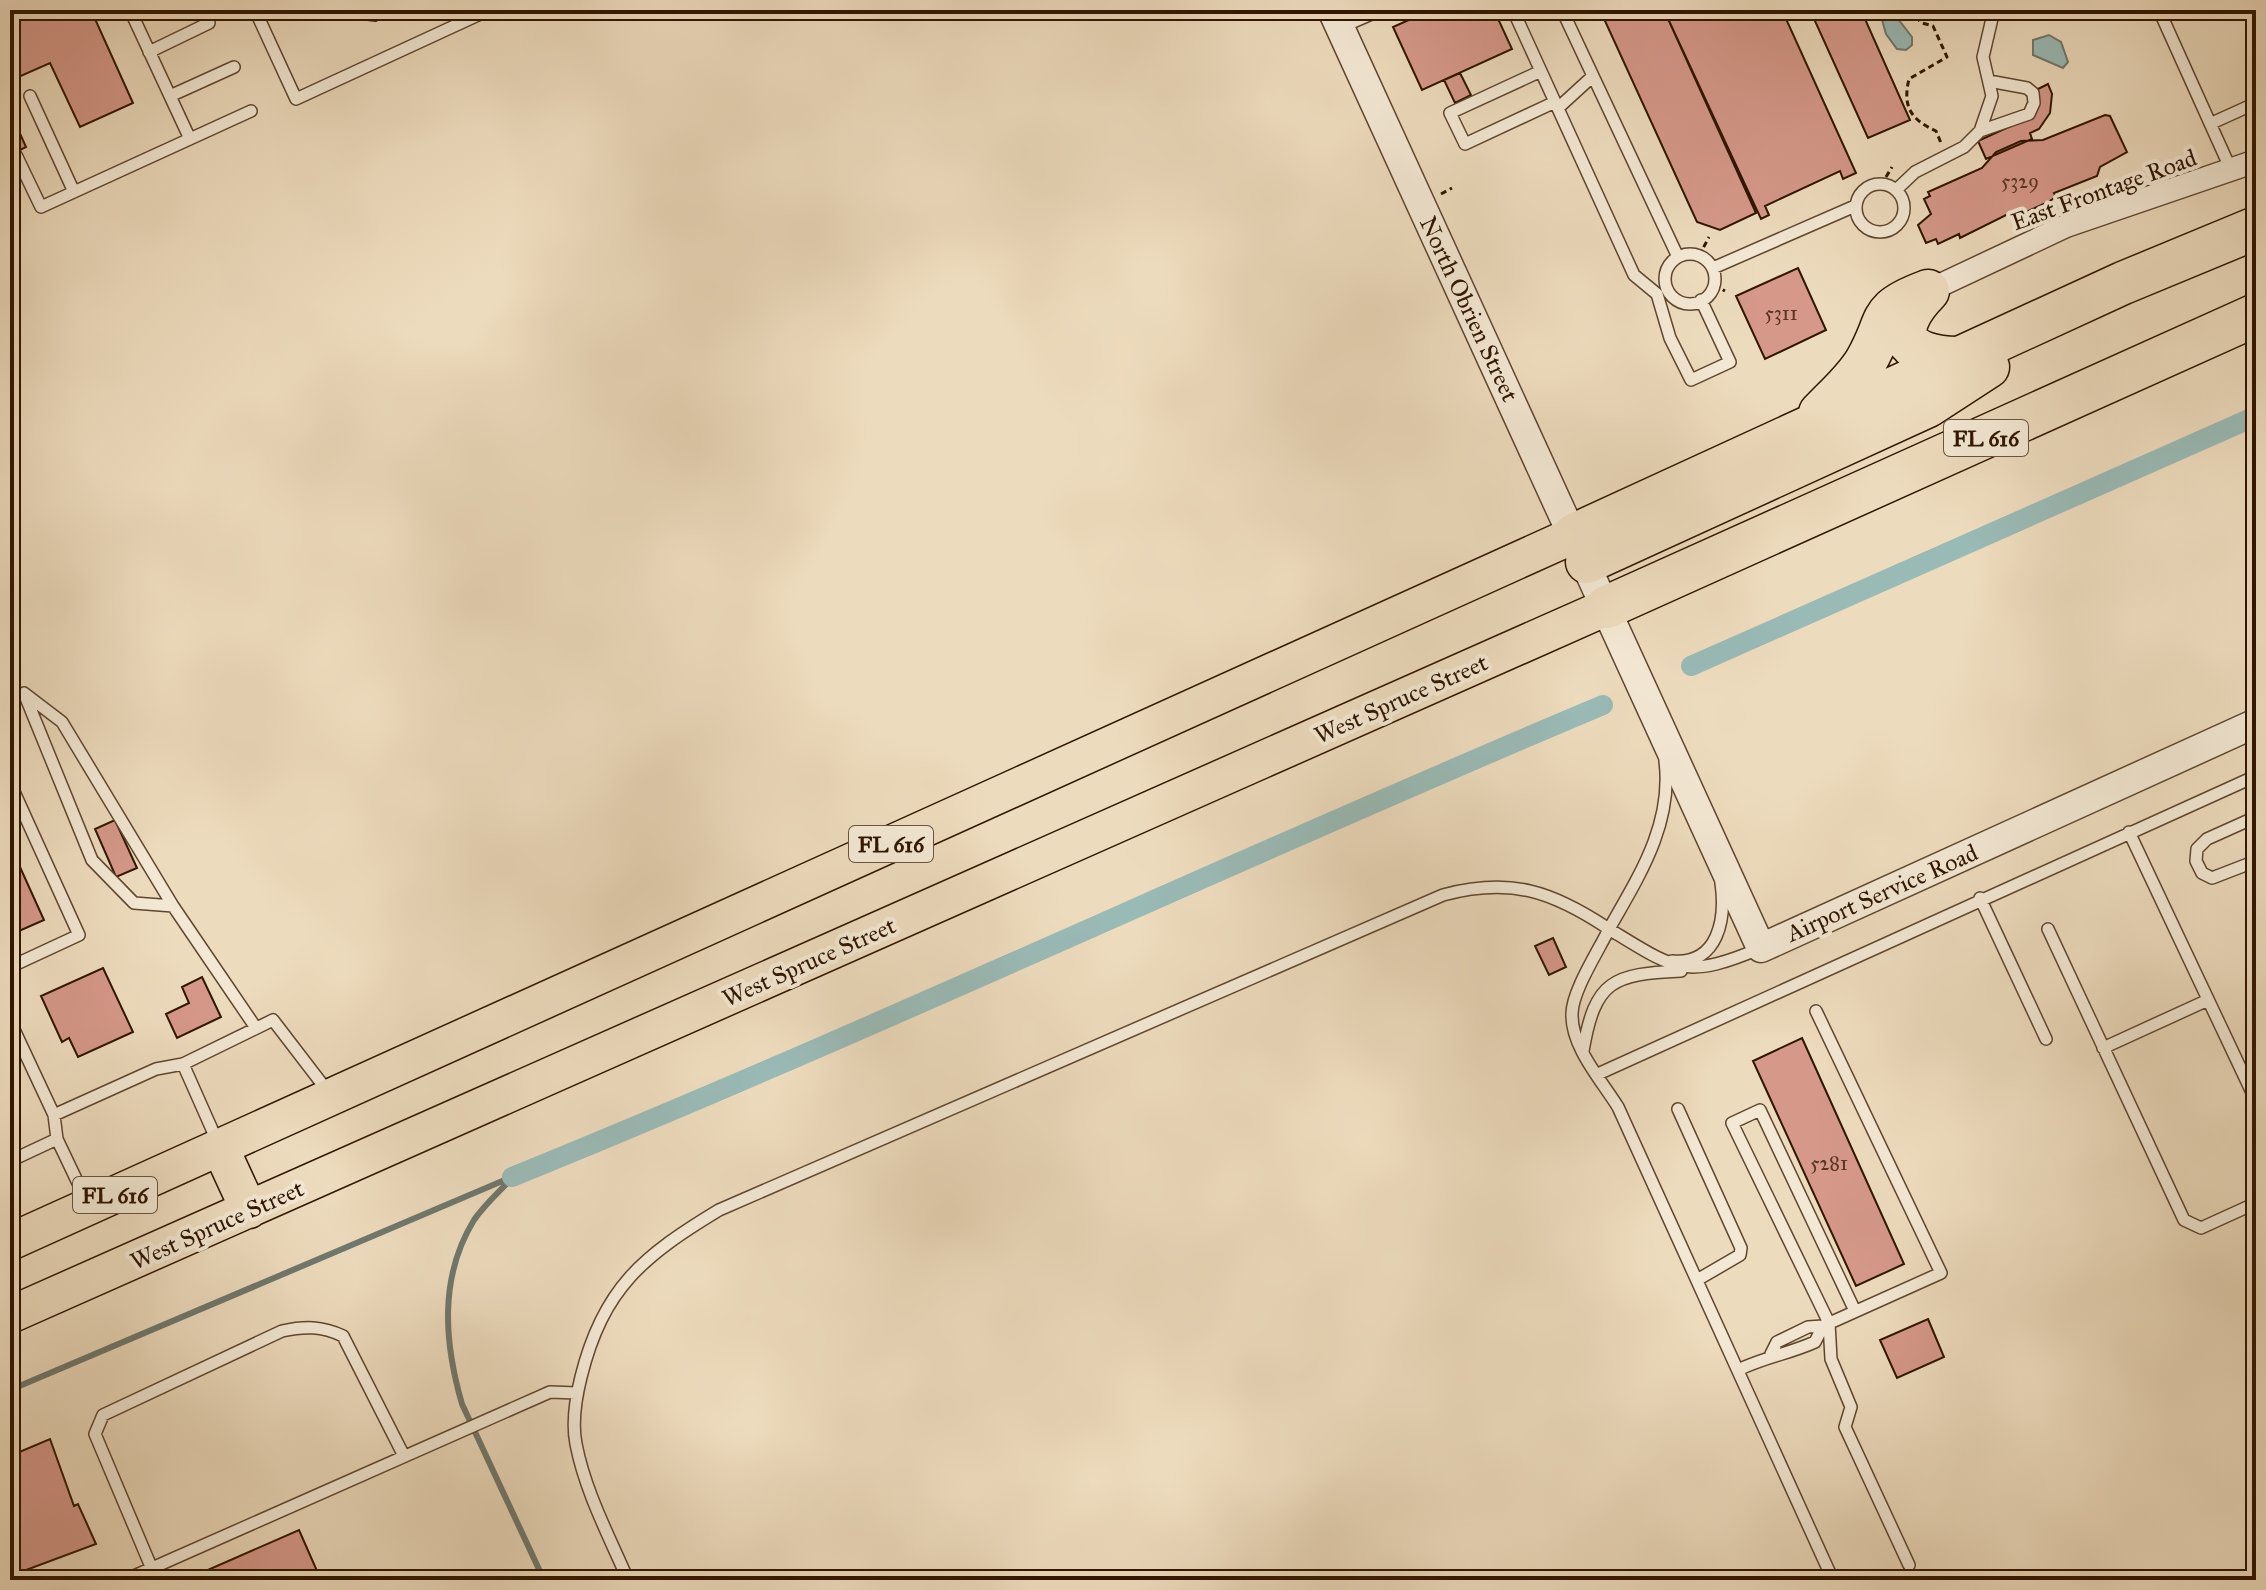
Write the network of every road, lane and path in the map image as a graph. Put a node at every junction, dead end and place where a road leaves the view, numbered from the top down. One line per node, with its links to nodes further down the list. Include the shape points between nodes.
1 (130, 10): 12 (lane)
2 (255, 10): 3 (lane, via 296,99)
3 (489, 10)
4 (1367, 10): 10 (street)
5 (1513, 10): 14 (lane)
6 (1562, 10): 15 (lane)
7 (1908, 10): 25 (path, via 1933,26 1947,57 1909,79 1907,88 1911,114 1918,124 1936,131)
8 (1994, 10): 16 (lane, via 1983,57)
9 (2159, 10): 22 (lane)
10 (1334, 17): 50 (street, North Obrien Street)
11 (209, 23): 12 (lane)
12 (149, 52): 18 (lane)
13 (234, 67): 18 (lane)
14 (1541, 71): 20 (lane); 20 (lane, via 1450,113 1465,144)
15 (1593, 76): 20 (lane); 40 (lane)
16 (1989, 81): 23 (lane, via 1992,96); 23 (lane, via 2027,88 2034,103 2029,114)
17 (30, 96): 33 (lane)
18 (170, 96): 24 (lane)
19 (2256, 103): 22 (lane)
20 (1557, 105): 44 (lane, via 1634,275)
21 (251, 111): 24 (lane)
22 (2212, 123): 29 (lane)
23 (1980, 131): 32 (lane)
24 (190, 139): 33 (lane)
25 (1942, 146)
26 (16, 155): 33 (lane, via 41,207)
27 (2256, 161): 29 (street, East Frontage Road)
28 (1892, 167): 30 (path)
29 (2232, 172): 43 (street, East Frontage Road, via 2066,226)
30 (1882, 184): 32 (lane); 36 (lane, via 1867,187)
31 (1452, 188): 34 (path)
32 (1896, 190): 36 (lane, via 1904,211 1889,230 1865,227)
33 (74, 192)
34 (1438, 196)
35 (2256, 205): 42 (highway)
36 (1855, 206): 41 (lane)
37 (2256, 228): 42 (highway, FL 616)
38 (1709, 237): 39 (path)
39 (1699, 256): 40 (lane); 41 (lane)
40 (1678, 257): 44 (lane, via 1667,269)
41 (1713, 268): 45 (lane, via 1719,288)
42 (2123, 283): 46 (highway, FL 616)
43 (1928, 291): 48 (highway, via 1907,312 1904,331 1914,349 1933,358); 49 (highway, via 1895,303 1880,322 1876,343 1855,379)
44 (1662, 292): 45 (lane, via 1682,302); 45 (lane, via 1670,338 1691,380 1730,362)
45 (1701, 300)
46 (2069, 307): 48 (highway, FL 616); 50 (highway, via 1928,406)
47 (2250, 319): 51 (highway, FL 616)
48 (1958, 358): 49 (highway, FL 616)
49 (1805, 427): 50 (highway, FL 616)
50 (1580, 548): 51 (street, North Obrien Street); 77 (main road, FL 616)
51 (1607, 607): 53 (street, Airport Service Road); 86 (main road, West Spruce Street / FL 616)
52 (2256, 723): 64 (street, Airport Service Road)
53 (1661, 727): 58 (street, Airport Service Road); 62 (lane, via 1665,808 1653,847)
54 (2256, 776): 57 (lane)
55 (10, 783): 66 (lane, via 79,935)
56 (2256, 817): 59 (lane, via 2207,839 2197,849 2196,861 2212,878)
57 (2129, 832): 60 (lane); 68 (lane)
58 (1716, 850): 64 (street, Airport Service Road); 65 (lane, via 1723,913 1719,936 1711,947 1683,962)
59 (2256, 861)
60 (1980, 898): 72 (lane); 76 (lane)
61 (173, 906): 61 (lane, via 62,722 24,693 92,860 134,903); 71 (lane)
62 (1609, 929): 65 (lane); 74 (lane, via 1573,1004 1573,1025); 93 (lane, via 1578,908 1533,889 1500,885 1443,895 733,1204 662,1245 621,1284 590,1342)
63 (2048, 929): 73 (lane)
64 (1761, 948): 67 (lane)
65 (1658, 958): 67 (lane, via 1678,967)
66 (10, 967)
67 (1704, 968): 74 (lane, via 1621,977 1603,993 1593,1012)
68 (2208, 1000): 73 (lane); 78 (lane)
69 (1816, 1011): 89 (lane, via 1941,1273)
70 (10, 1021): 80 (lane)
71 (256, 1028): 75 (lane); 77 (lane, via 273,1020)
72 (2046, 1039)
73 (2103, 1048): 84 (lane, via 2184,1220 2201,1228)
74 (1583, 1052): 76 (lane)
75 (183, 1064): 80 (lane, via 156,1069); 82 (lane)
76 (1598, 1074): 88 (lane)
77 (331, 1097): 82 (main road, FL 616)
78 (2256, 1101)
79 (1678, 1109): 88 (lane, via 1741,1248 1740,1255)
80 (54, 1115): 81 (lane)
81 (57, 1139): 83 (lane); 85 (lane)
82 (220, 1147): 85 (main road, FL 616); 86 (main road)
83 (10, 1161)
84 (2256, 1203)
85 (89, 1206): 87 (main road, FL 616)
86 (249, 1210): 90 (main road, West Spruce Street / FL 616)
87 (10, 1242)
88 (1697, 1280): 92 (lane)
89 (1855, 1311): 91 (lane); 91 (lane, via 1760,1110 1732,1123)
90 (10, 1315)
91 (1826, 1325): 92 (lane, via 1815,1342); 95 (lane, via 1831,1359 1851,1407 1845,1427)
92 (1738, 1370): 99 (lane)
93 (577, 1393): 94 (lane, via 550,1392); 98 (lane, via 575,1441)
94 (404, 1456): 96 (lane); 96 (lane, via 343,1336 305,1326 282,1331 103,1415 95,1434)
95 (1909, 1565)
96 (152, 1569): 97 (lane)
97 (125, 1580)
98 (628, 1580)
99 (1833, 1580)

